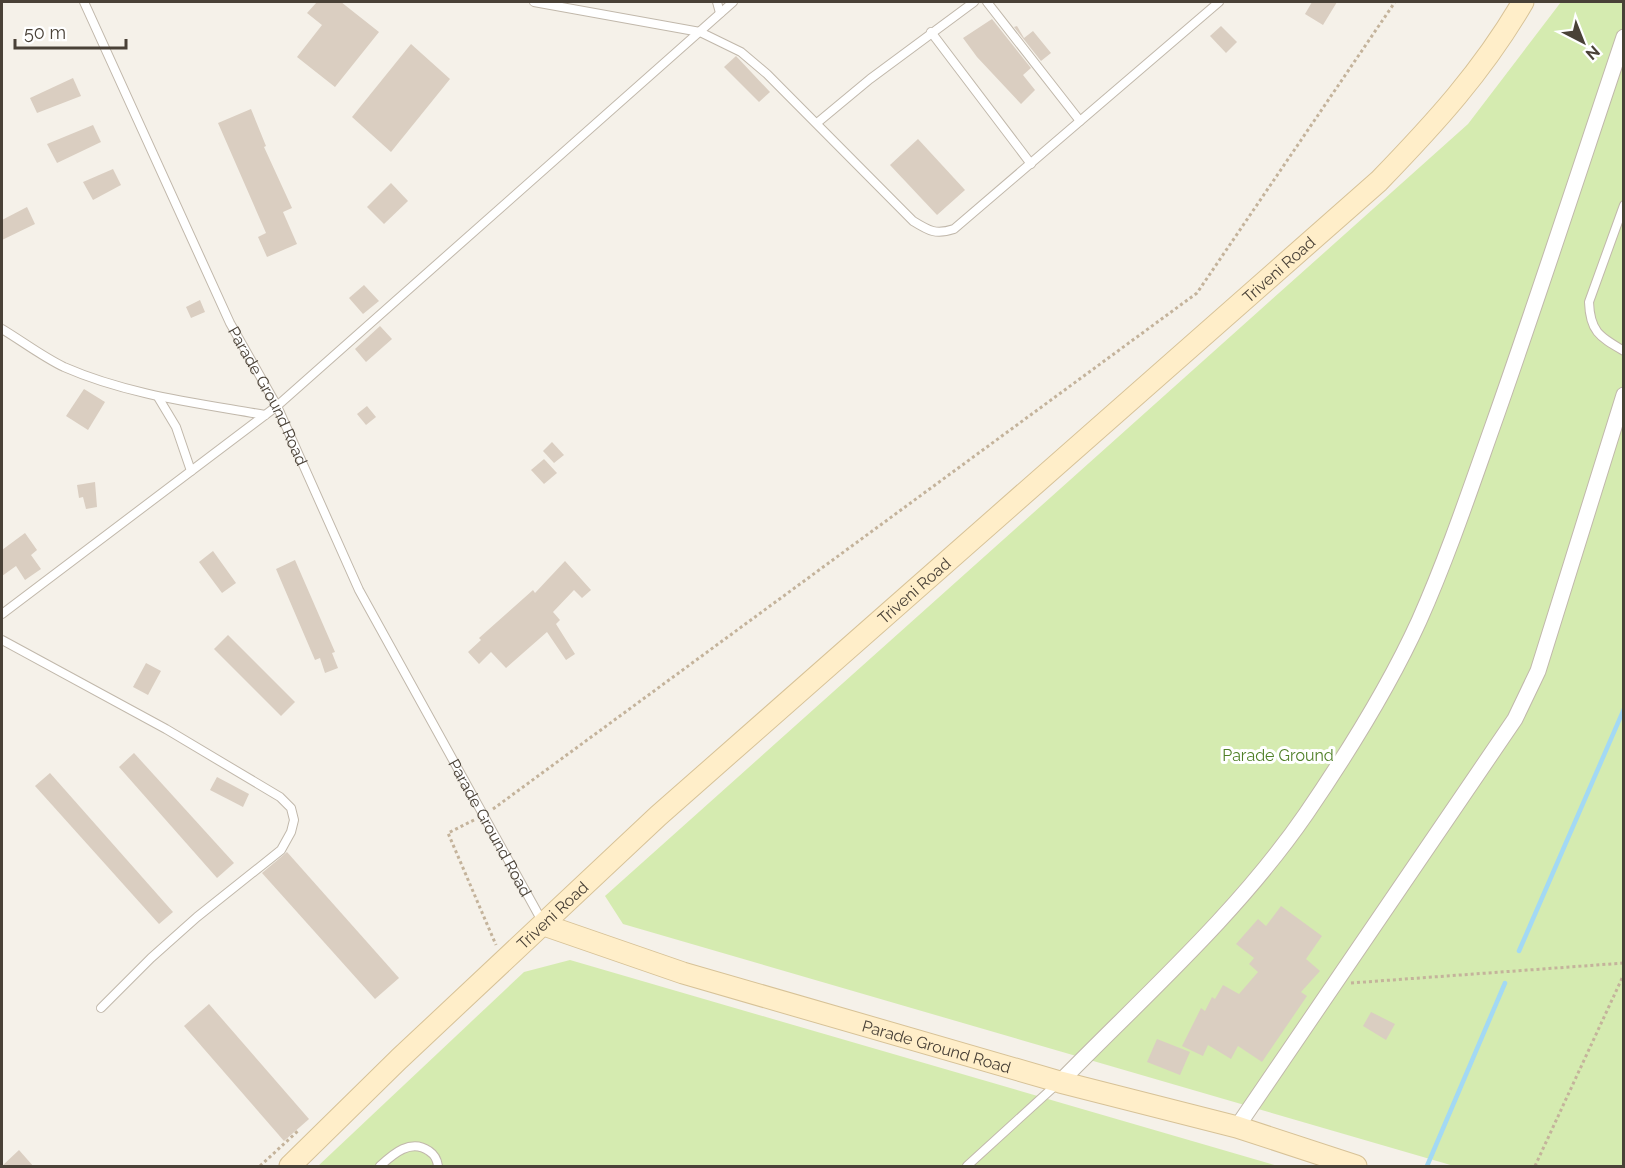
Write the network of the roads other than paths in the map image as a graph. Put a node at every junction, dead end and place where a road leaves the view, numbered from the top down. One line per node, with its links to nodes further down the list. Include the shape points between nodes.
1 (84, 2): 21 (lane, Parade Ground Road, via 230,323)
2 (534, 2): 10 (lane)
3 (717, 2): 9 (lane)
4 (733, 2): 9 (lane)
5 (974, 2): 11 (lane)
6 (987, 2): 13 (lane)
7 (1220, 2): 13 (lane)
8 (1523, 2): 26 (main road, Triveni Road, via 1496,48 1443,115 1379,181 658,816)
9 (720, 13): 10 (lane)
10 (700, 32): 14 (lane, via 741,52); 21 (lane)
11 (931, 32): 14 (lane); 15 (lane)
12 (1623, 37): 28 (street, via 1521,346 1418,623 1358,733 1305,816 1262,872)
13 (1080, 121): 15 (lane)
14 (817, 123): 15 (lane, via 913,220 930,232 941,234 954,228)
15 (1031, 164)
16 (1623, 205): 18 (lane, via 1589,302 1589,319 1595,331)
17 (2, 329): 20 (lane, via 62,366 112,386)
18 (1623, 351)
19 (1623, 396): 29 (street, via 1538,670 1515,719)
20 (158, 397): 22 (lane); 23 (lane, via 176,427)
21 (278, 405): 22 (lane); 26 (lane, Parade Ground Road, via 359,590)
22 (265, 415): 23 (lane)
23 (191, 471): 24 (lane)
24 (2, 614)
25 (2, 640): 27 (lane, via 166,729 280,797 291,808 294,820 281,850 197,917)
26 (544, 925): 28 (main road, Parade Ground Road, via 683,973); 31 (main road, Triveni Road, via 399,1059)
27 (101, 1008)
28 (1060, 1082): 29 (main road, Parade Ground Road); 34 (lane)
29 (1237, 1127): 30 (main road, Parade Ground Road)
30 (1318, 1161): 35 (main road, Parade Ground Road)
31 (290, 1167)
32 (380, 1167): 33 (lane, via 410,1145 424,1147 434,1154)
33 (438, 1167)
34 (967, 1167)
35 (1356, 1167)

